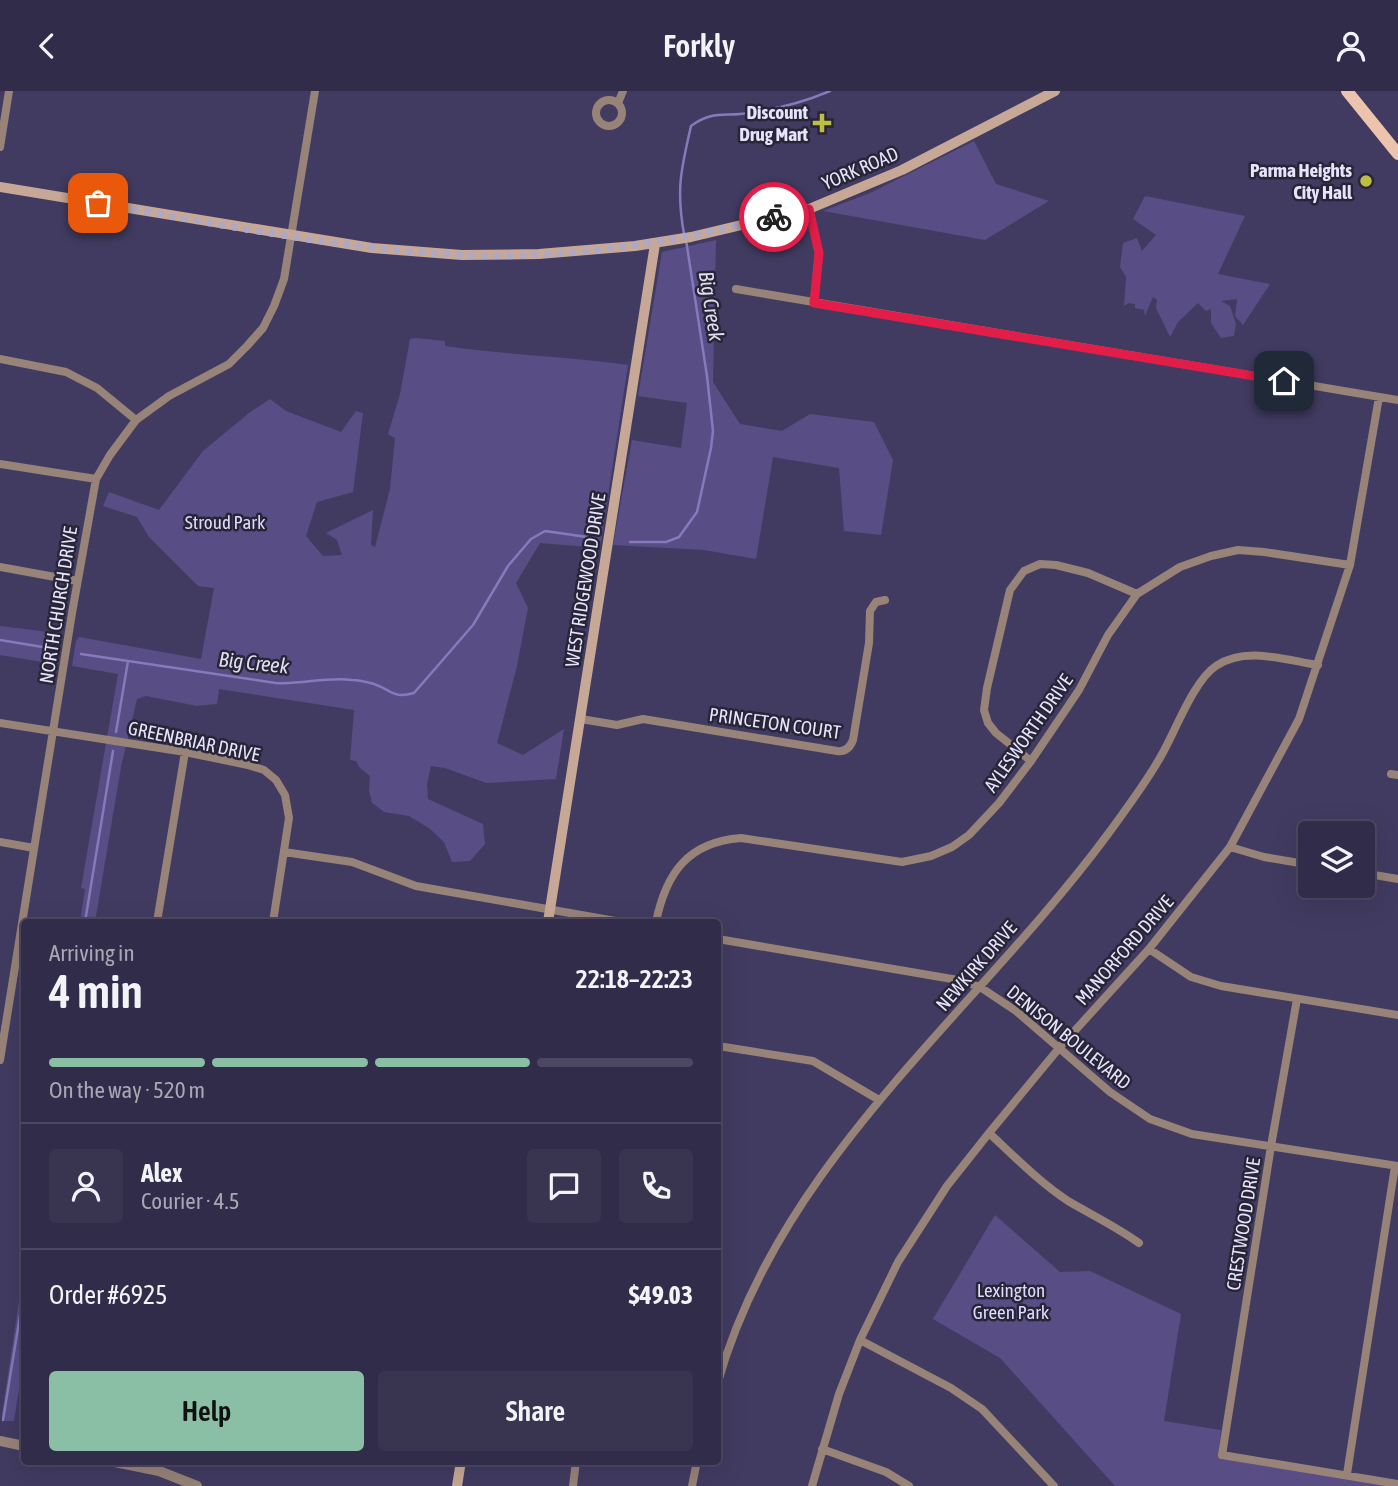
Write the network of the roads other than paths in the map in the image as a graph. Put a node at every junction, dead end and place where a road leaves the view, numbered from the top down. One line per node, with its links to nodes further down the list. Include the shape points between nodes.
1 (9, 91): 7 (street)
2 (315, 91): 11 (street, NORTH CHURCH DRIVE)
3 (623, 91): 6 (street)
4 (1055, 91): 10 (main road, YORK ROAD, via 902,170)
5 (1347, 91): 8 (main road)
6 (618, 103)
7 (0, 147)
8 (1398, 154)
9 (0, 187): 11 (main road, YORK ROAD)
10 (809, 209): 12 (main road, YORK ROAD); 14 (street, via 819,253)
11 (290, 236): 12 (main road, YORK ROAD, via 462,255); 18 (street, NORTH CHURCH DRIVE, via 284,279 263,328 229,364 169,396)
12 (655, 244): 27 (main road, WEST RIDGEWOOD DRIVE)
13 (736, 289): 14 (street)
14 (814, 303): 16 (street)
15 (0, 359): 18 (street, via 66,372 97,388)
16 (1379, 397): 17 (street); 21 (street, MANORFORD DRIVE)
17 (1398, 400)
18 (136, 420): 20 (street, NORTH CHURCH DRIVE)
19 (0, 464): 20 (street)
20 (96, 479): 23 (street, NORTH CHURCH DRIVE)
21 (1350, 565): 24 (street, AYLESWORTH DRIVE, via 1238,550 1180,567); 26 (street, MANORFORD DRIVE)
22 (0, 567): 23 (street)
23 (77, 580): 29 (street, NORTH CHURCH DRIVE)
24 (1137, 594): 31 (street, AYLESWORTH DRIVE); 31 (street, via 1088,573 1040,564 1024,571 1010,590 984,710 996,733)
25 (886, 600): 27 (street, PRINCETON COURT, via 876,602 870,611 853,740 844,751 643,719 618,725)
26 (1318, 665): 33 (street, MANORFORD DRIVE, via 1300,719); 49 (street, NEWKIRK DRIVE, via 1258,655 1234,657 1214,667 1198,685 1161,757 1125,811)
27 (581, 719): 39 (main road, WEST RIDGEWOOD DRIVE)
28 (0, 723): 29 (street, GREENBRIAR DRIVE)
29 (53, 731): 30 (street, GREENBRIAR DRIVE); 34 (street, NORTH CHURCH DRIVE)
30 (185, 752): 35 (street, GREENBRIAR DRIVE, via 248,765 276,780 285,795 289,818); 41 (street)
31 (1031, 761): 45 (street, AYLESWORTH DRIVE, via 999,803 952,848 902,862 741,838 724,840 683,862 662,896)
32 (0, 842): 34 (street)
33 (1230, 847): 36 (street); 48 (street, MANORFORD DRIVE)
34 (34, 848): 40 (street, NORTH CHURCH DRIVE)
35 (284, 852): 39 (street, via 352,862 416,886); 42 (street, GREENBRIAR DRIVE)
36 (1298, 863)
37 (1375, 875): 38 (street)
38 (1398, 879)
39 (550, 910): 43 (main road, WEST RIDGEWOOD DRIVE); 44 (street)
40 (23, 919)
41 (157, 919)
42 (273, 919)
43 (548, 919)
44 (603, 919)
45 (657, 919)
46 (21, 929): 54 (street, NORTH CHURCH DRIVE)
47 (721, 940): 49 (street, DENISON BOULEVARD)
48 (1149, 949): 50 (street, via 1191,977); 53 (street, MANORFORD DRIVE)
49 (980, 987): 53 (street, DENISON BOULEVARD); 55 (street, NEWKIRK DRIVE)
50 (1297, 999): 51 (street); 57 (street, CRESTWOOD DRIVE)
51 (1398, 1015)
52 (721, 1046): 55 (street, via 813,1061)
53 (1060, 1047): 56 (street, MANORFORD DRIVE); 57 (street, DENISON BOULEVARD, via 1110,1092 1150,1119 1192,1134)
54 (0, 1060)
55 (879, 1100): 61 (street, NEWKIRK DRIVE, via 784,1231 738,1323)
56 (989, 1133): 59 (street, via 1067,1200); 60 (street, MANORFORD DRIVE, via 947,1186 898,1262)
57 (1271, 1146): 58 (street, DENISON BOULEVARD); 69 (street, CRESTWOOD DRIVE, via 1222,1455)
58 (1397, 1166): 69 (street)
59 (1139, 1243)
60 (860, 1340): 64 (street, MANORFORD DRIVE); 77 (street, via 982,1409)
61 (721, 1373)
62 (0, 1441): 63 (street)
63 (21, 1445)
64 (822, 1449): 75 (street, MANORFORD DRIVE); 76 (street, via 886,1472)
65 (130, 1465): 71 (street)
66 (460, 1465): 72 (main road)
67 (576, 1465): 73 (street)
68 (696, 1465): 74 (street)
69 (1347, 1474): 70 (street)
70 (1398, 1483)
71 (197, 1486)
72 (457, 1486)
73 (573, 1486)
74 (692, 1486)
75 (813, 1486)
76 (909, 1486)
77 (1054, 1486)

